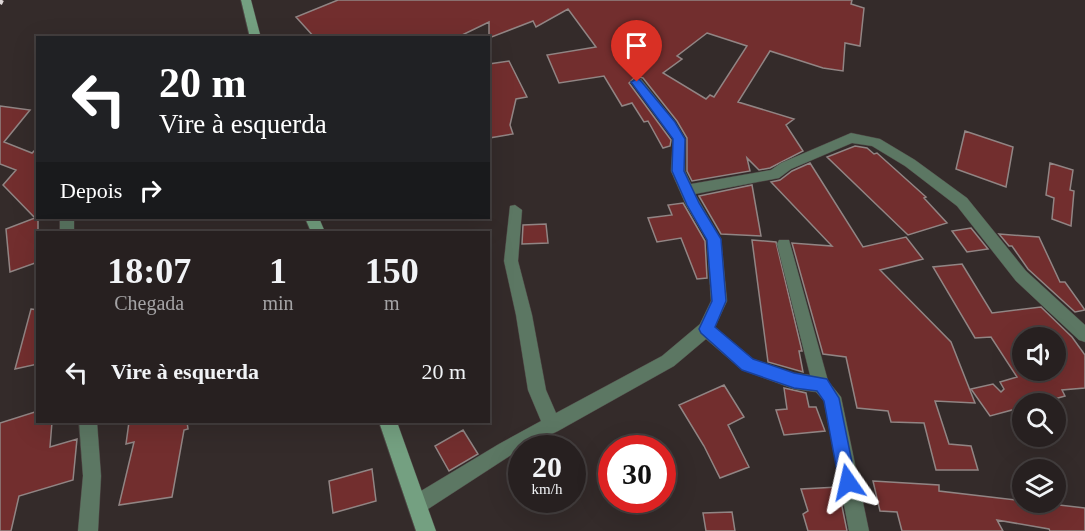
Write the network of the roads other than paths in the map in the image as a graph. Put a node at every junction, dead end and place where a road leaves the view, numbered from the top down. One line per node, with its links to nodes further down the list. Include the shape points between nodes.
1 (246, 0): 2 (street)
2 (255, 36)
3 (637, 82): 4 (street, via 679,139 678,171)
4 (686, 190): 7 (street, via 714,239 719,301); 8 (street, via 774,174 850,138 875,142 962,202 1021,276)
5 (515, 210): 12 (street, via 511,261 537,390)
6 (784, 244): 9 (street)
7 (706, 329): 9 (street, via 748,365 794,381); 12 (street, via 668,361)
8 (1085, 335)
9 (821, 385): 16 (street, via 832,398)
10 (88, 423): 14 (street, via 93,449 93,494)
11 (388, 423): 13 (street)
12 (552, 425): 13 (street)
13 (418, 504): 15 (street)
14 (88, 531)
15 (426, 531)
16 (860, 531)

